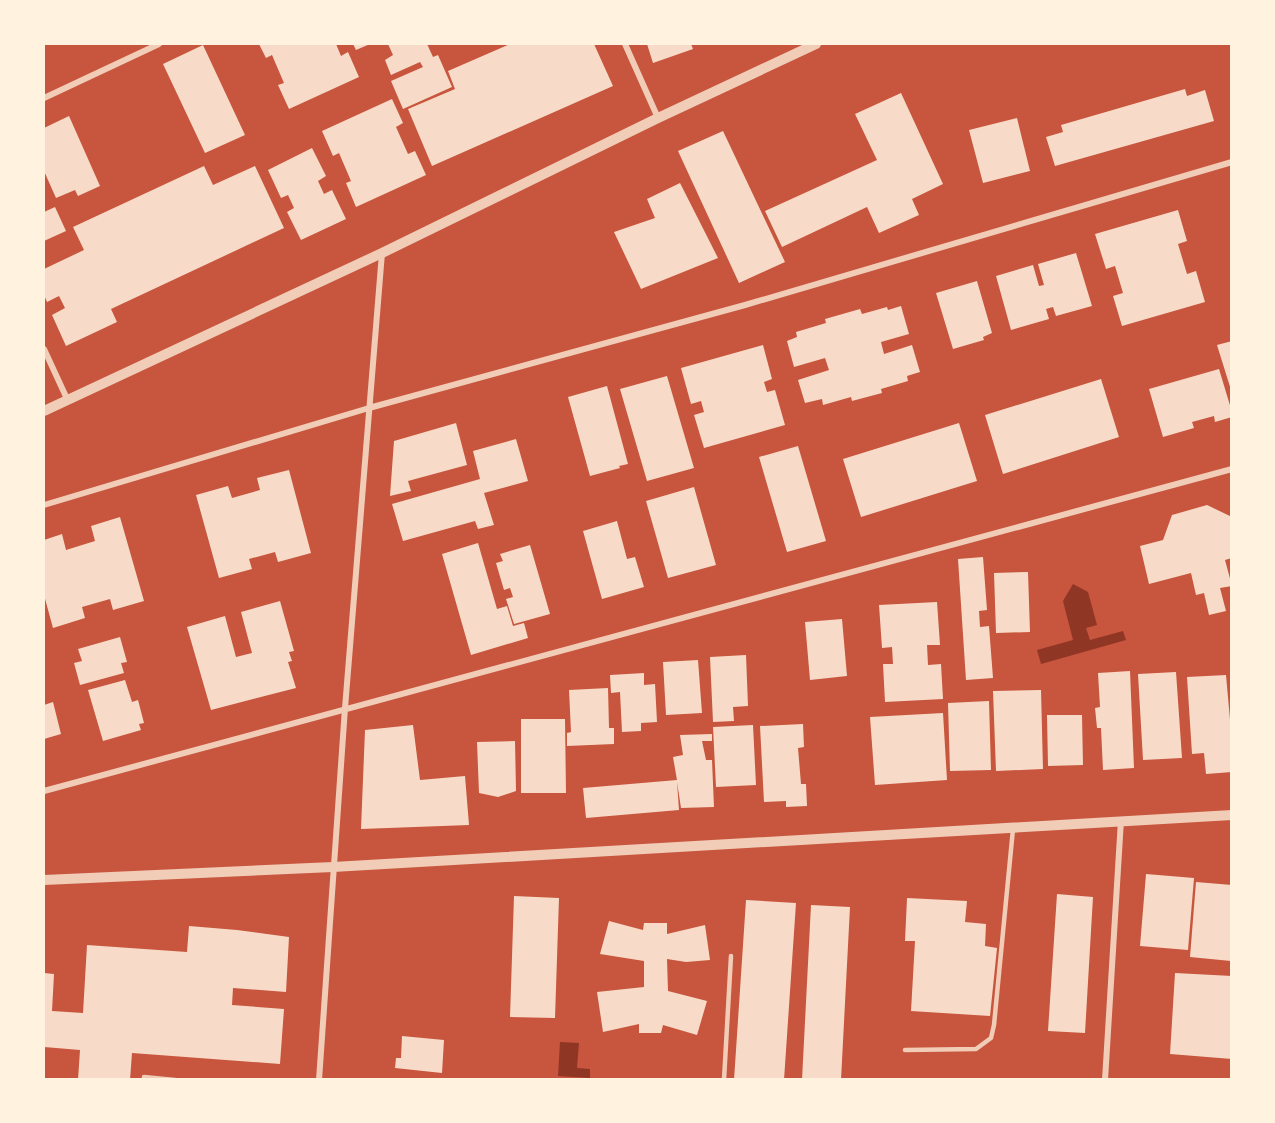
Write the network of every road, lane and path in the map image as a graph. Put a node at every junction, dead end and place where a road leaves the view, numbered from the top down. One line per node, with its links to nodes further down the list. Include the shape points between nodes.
1 (159, 44): 4 (street)
2 (625, 44): 5 (street)
3 (816, 44): 5 (street)
4 (44, 98)
5 (658, 118): 7 (street)
6 (1232, 162): 10 (street, via 745,305)
7 (381, 253): 9 (street); 10 (street)
8 (44, 350): 9 (street)
9 (68, 400): 11 (street)
10 (369, 408): 13 (street); 14 (street)
11 (44, 411)
12 (1232, 469): 14 (street)
13 (44, 505)
14 (345, 708): 15 (street); 19 (street)
15 (44, 791)
16 (1232, 815): 17 (street)
17 (1121, 820): 18 (street); 27 (street)
18 (1013, 827): 19 (street); 22 (lane, via 991,1038 976,1049)
19 (333, 867): 20 (street); 25 (street)
20 (44, 880)
21 (731, 956): 26 (lane)
22 (905, 1050)
23 (144, 1077): 24 (lane)
24 (176, 1080)
25 (319, 1080)
26 (724, 1080)
27 (1106, 1080)

